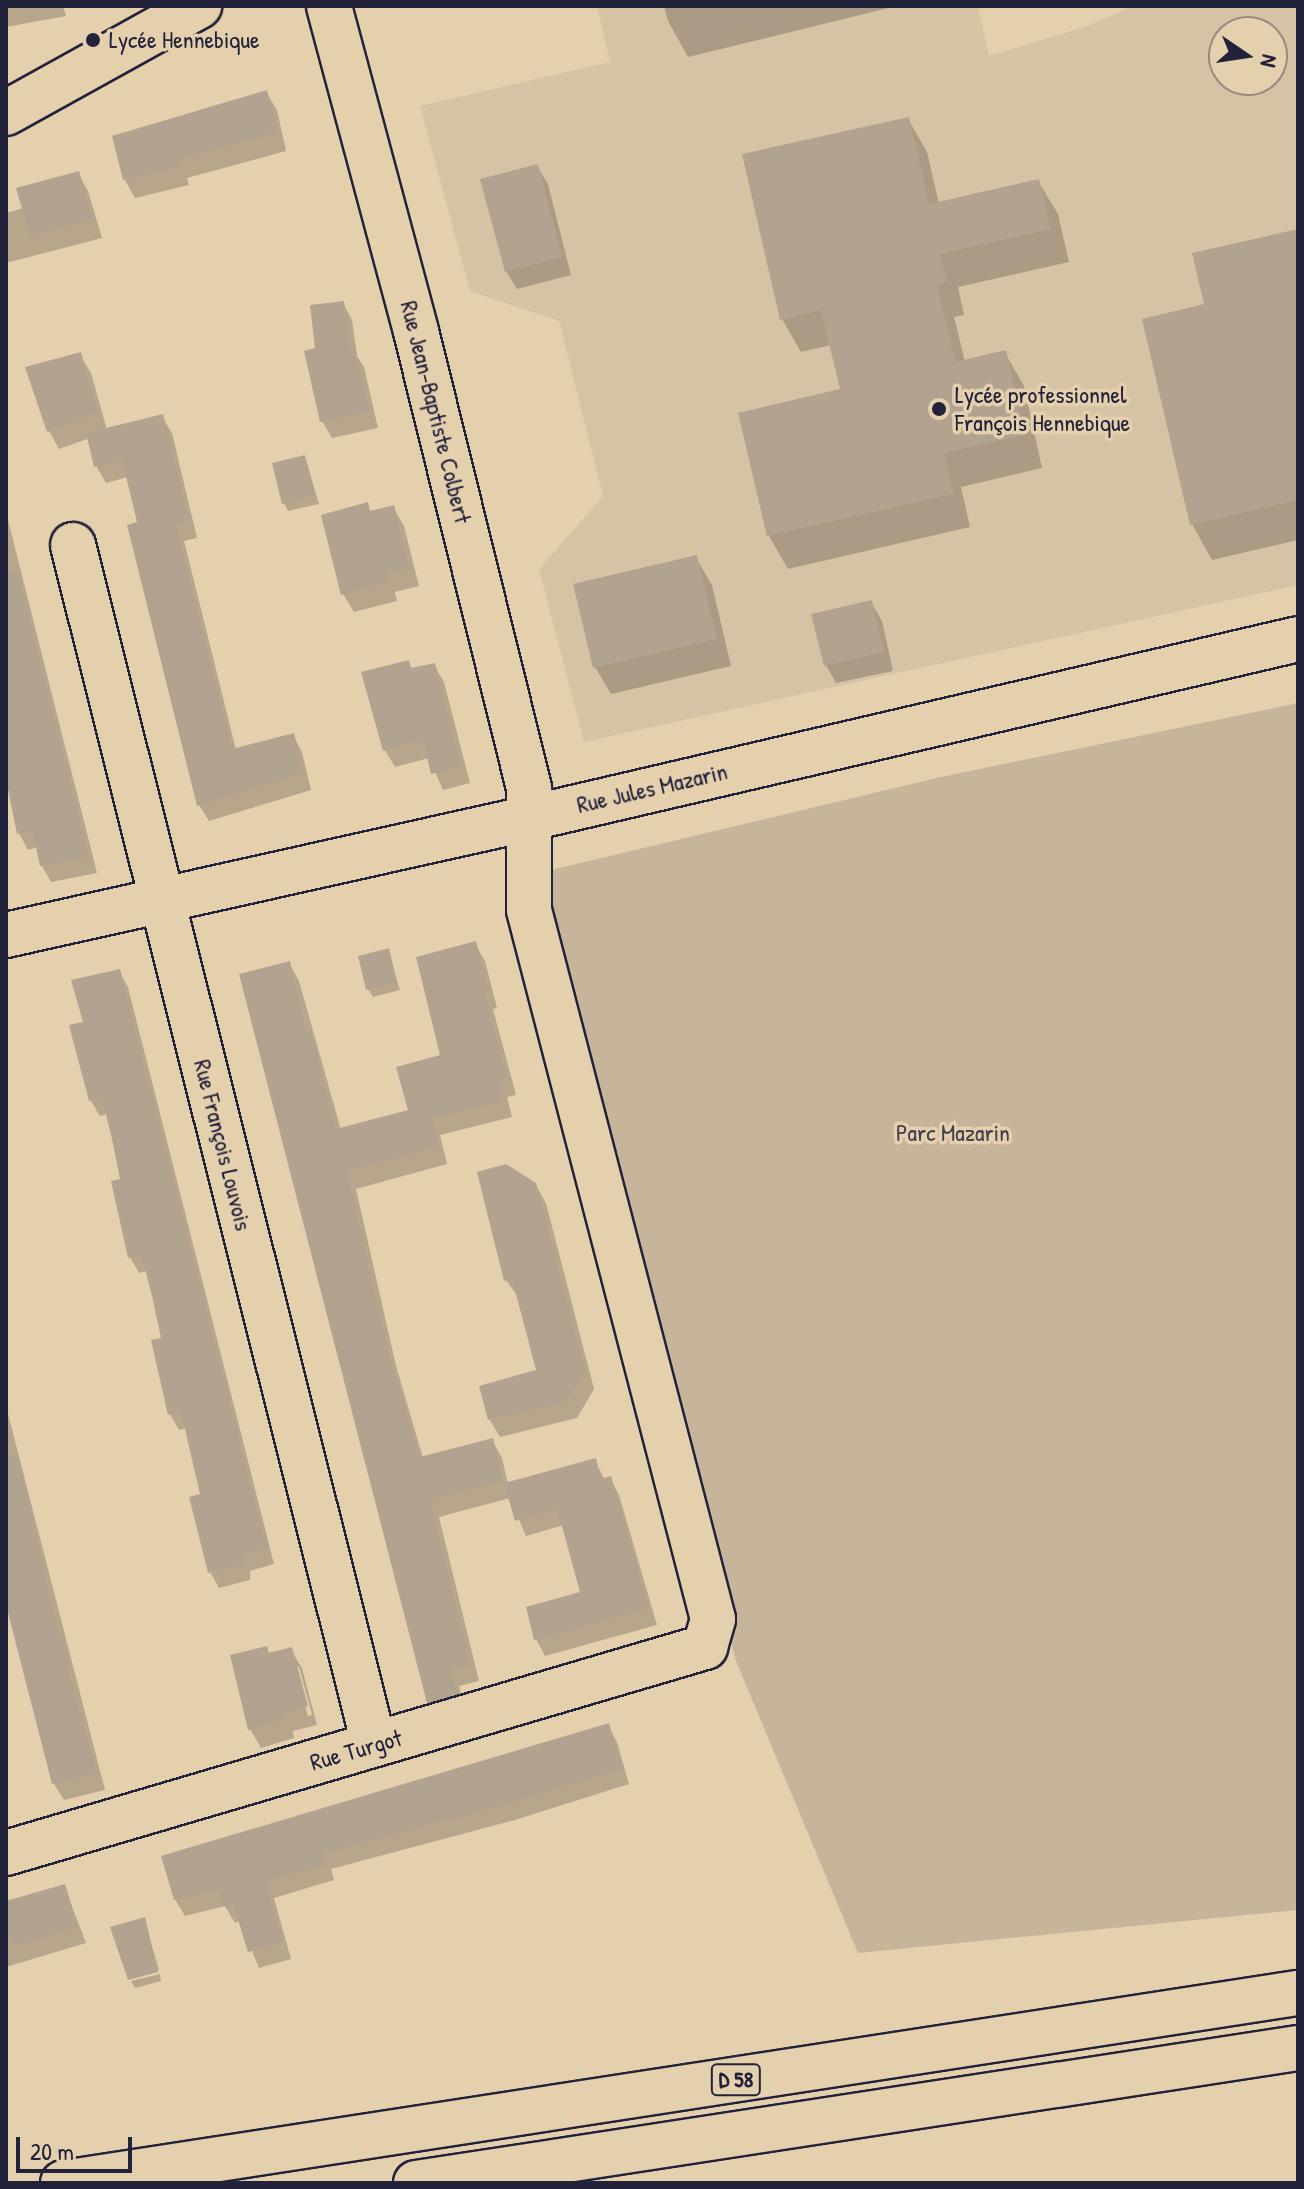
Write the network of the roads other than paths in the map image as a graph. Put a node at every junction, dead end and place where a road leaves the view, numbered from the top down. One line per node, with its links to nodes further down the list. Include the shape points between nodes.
1 (199, 6): 3 (main road)
2 (329, 6): 6 (main road, Rue Jean-Baptiste Colbert, via 529,788)
3 (6, 113)
4 (73, 545): 7 (main road, Rue François Louvois)
5 (1298, 639): 6 (main road, Rue Jules Mazarin)
6 (526, 819): 7 (main road, Rue Jules Mazarin); 9 (main road, Rue Jean-Baptiste Colbert, via 529,910 713,1619)
7 (161, 902): 8 (main road, Rue Jules Mazarin); 10 (main road, Rue François Louvois)
8 (6, 935)
9 (705, 1647): 10 (main road, Rue Turgot)
10 (374, 1744): 11 (main road, Rue Turgot)
11 (6, 1853)
12 (1298, 1976): 13 (main road)
13 (1277, 1996): 15 (main road, D 58)
14 (1298, 2048): 16 (main road, D 58)
15 (63, 2183)
16 (416, 2183)

